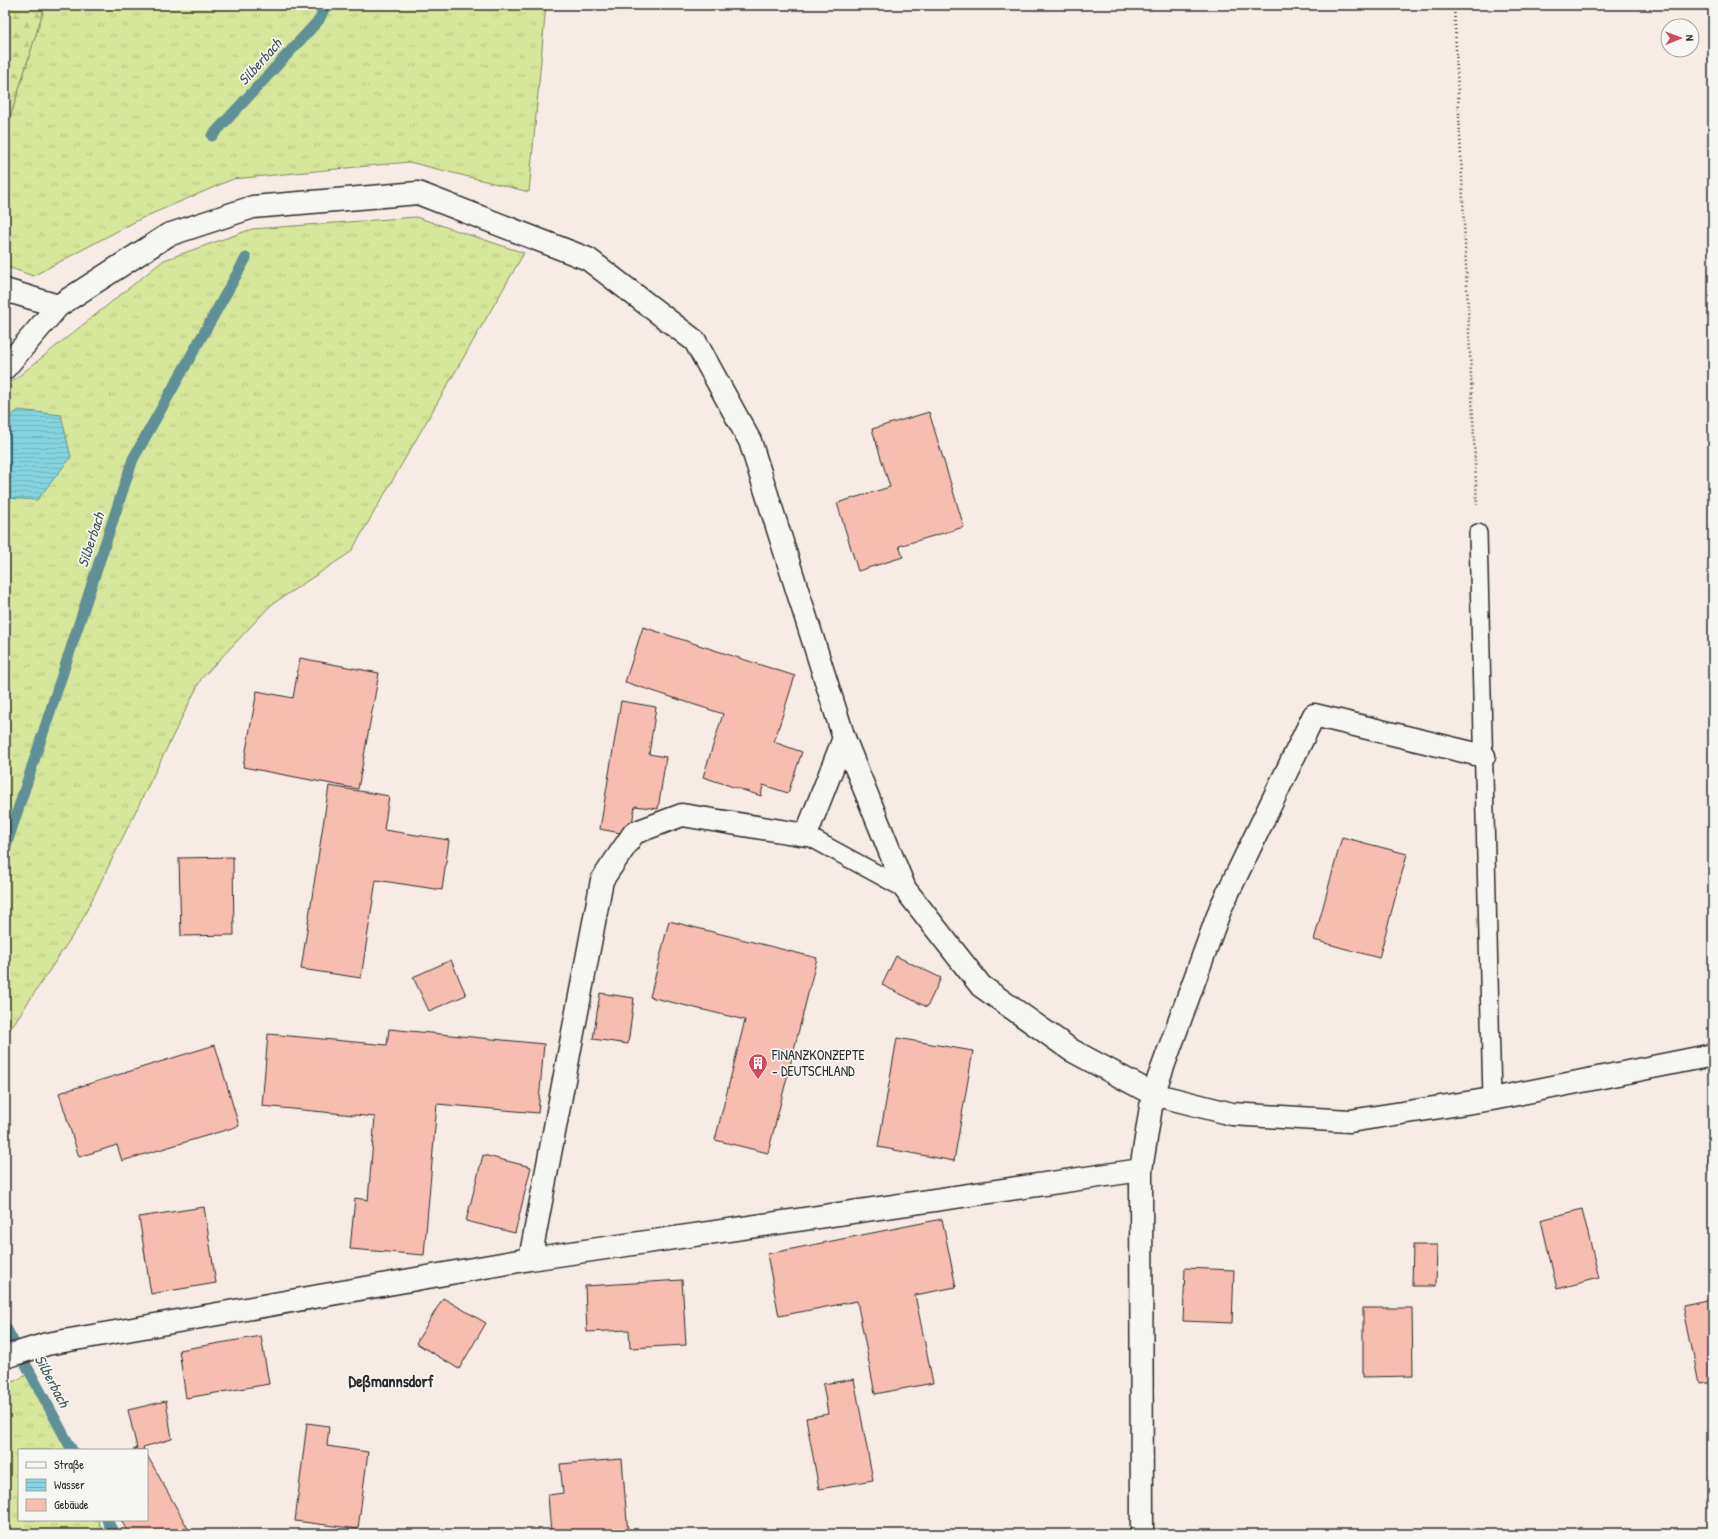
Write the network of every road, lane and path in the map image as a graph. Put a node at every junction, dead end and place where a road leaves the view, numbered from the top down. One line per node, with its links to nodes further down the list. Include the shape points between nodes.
1 (1454, 5): 5 (path)
2 (5, 290): 3 (street)
3 (58, 306): 4 (street); 6 (street, via 168,235 253,207 418,193 588,259 695,341 750,441)
4 (5, 368)
5 (1478, 533): 7 (lane)
6 (844, 738): 8 (street); 9 (street)
7 (1484, 756): 11 (street, via 1314,714 1221,908); 12 (lane)
8 (806, 835): 9 (lane); 14 (street, via 682,815 634,833 602,880)
9 (905, 889): 11 (street, via 981,986 1071,1050)
10 (1713, 1055): 12 (street)
11 (1153, 1094): 12 (street, via 1232,1114 1350,1122); 13 (street)
12 (1492, 1099)
13 (1140, 1170): 14 (street); 16 (street)
14 (530, 1259): 15 (street, via 47,1344)
15 (5, 1357)
16 (1142, 1534)

